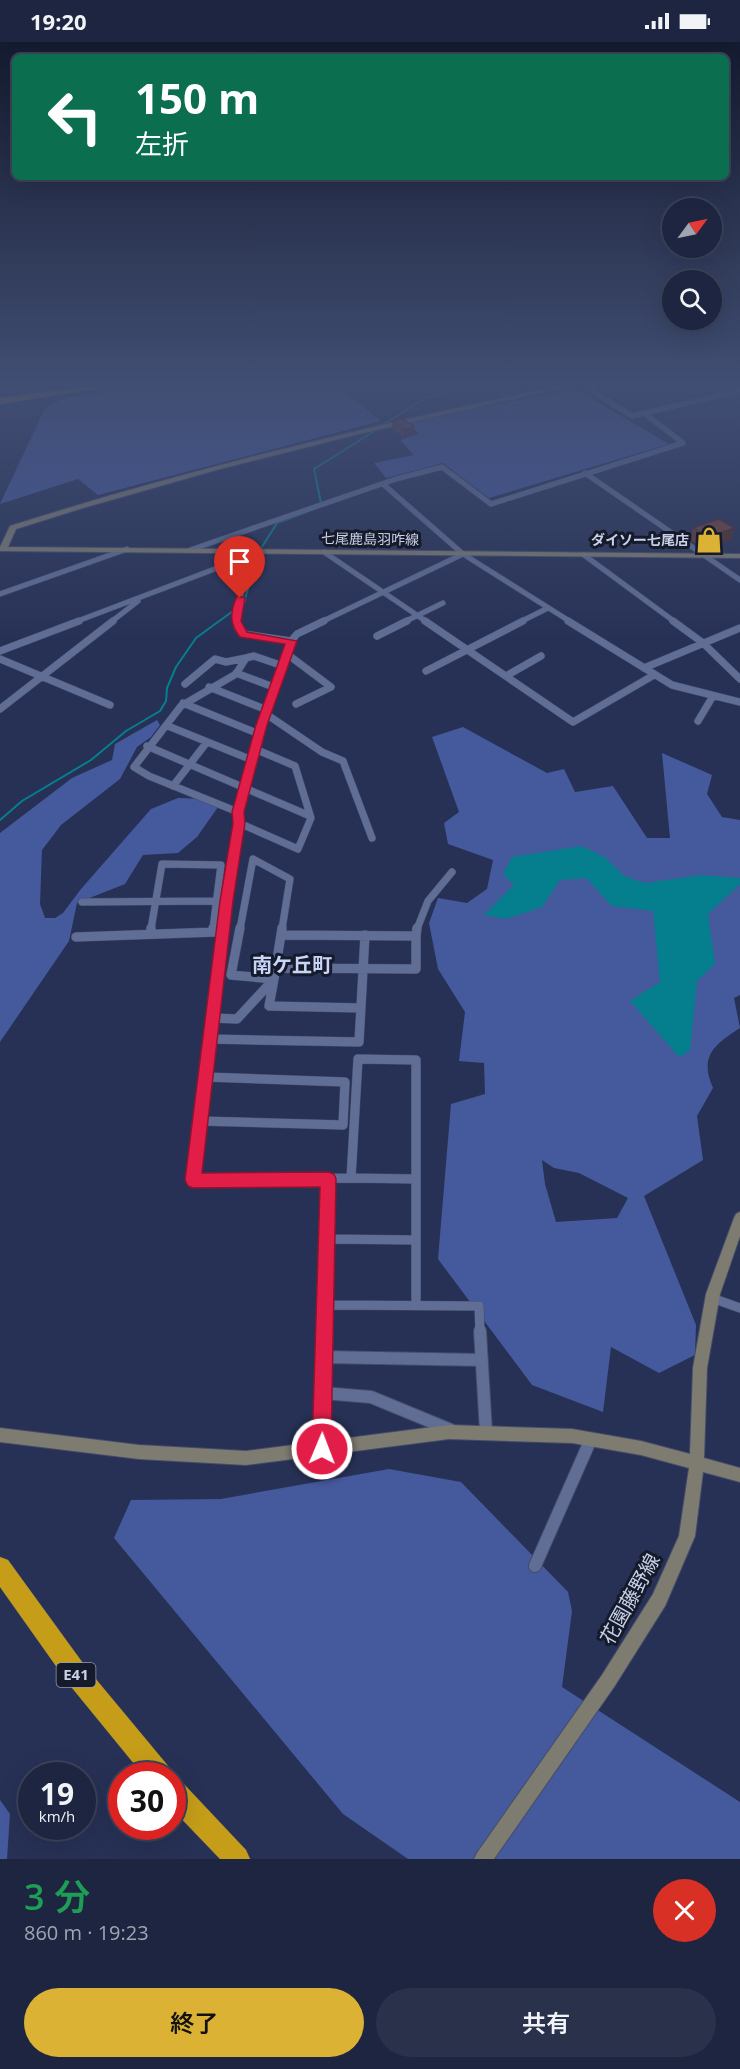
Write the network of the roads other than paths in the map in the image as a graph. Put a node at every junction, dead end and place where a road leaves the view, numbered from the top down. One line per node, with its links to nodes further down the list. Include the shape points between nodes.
1 (200, 472): 8 (street, via 14,528)
2 (425, 472): 6 (street)
3 (448, 472): 5 (street, via 491,504)
4 (592, 472): 5 (street)
5 (585, 474): 14 (street)
6 (383, 484): 9 (street); 12 (street)
7 (128, 548): 8 (street, 七尾鹿島羽咋線); 9 (street, 七尾鹿島羽咋線); 18 (street)
8 (1, 550)
9 (190, 550): 10 (street, 七尾鹿島羽咋線)
10 (257, 551): 11 (street, 七尾鹿島羽咋線); 19 (street); 22 (street)
11 (324, 552): 12 (street, 七尾鹿島羽咋線); 17 (street)
12 (463, 554): 13 (street, 七尾鹿島羽咋線); 17 (street); 21 (street)
13 (584, 555): 14 (street, 七尾鹿島羽咋線); 27 (street)
14 (703, 555): 15 (street, 七尾鹿島羽咋線); 16 (street)
15 (740, 556)
16 (740, 580)
17 (385, 592): 23 (street); 26 (street, via 297,634)
18 (0, 594)
19 (146, 596): 29 (street); 39 (street)
20 (442, 603): 23 (street)
21 (548, 608): 28 (street); 35 (street)
22 (237, 609): 26 (street, via 237,627 244,634)
23 (418, 615): 25 (street); 28 (street)
24 (740, 628): 27 (street)
25 (377, 636)
26 (291, 641): 30 (street)
27 (703, 643): 35 (street); 41 (street)
28 (468, 650): 36 (street); 40 (street)
29 (0, 651)
30 (287, 654): 34 (street); 48 (street, via 331,687)
31 (541, 656): 40 (street)
32 (246, 658): 34 (street, via 254,656); 37 (street); 42 (street, via 226,662 215,659)
33 (0, 659): 39 (street)
34 (283, 666): 44 (street)
35 (644, 668): 38 (street)
36 (426, 671)
37 (236, 673): 43 (street); 44 (street)
38 (654, 675): 40 (street, via 573,722); 45 (street)
39 (42, 676): 49 (street); 50 (street)
40 (506, 676)
41 (740, 679)
42 (185, 684)
43 (210, 687): 47 (street); 51 (street)
44 (276, 688): 51 (street)
45 (713, 696): 46 (street); 52 (street)
46 (740, 702)
47 (183, 703): 53 (street); 54 (street)
48 (296, 704)
49 (110, 705)
50 (0, 709)
51 (267, 712): 54 (street); 65 (street, via 322,752 344,761)
52 (698, 721)
53 (168, 726): 55 (street); 56 (street)
54 (259, 734): 57 (street)
55 (207, 742): 58 (street); 59 (street)
56 (147, 746): 59 (street); 60 (street, via 134,767)
57 (255, 749): 58 (street); 63 (street, via 295,766)
58 (252, 760): 61 (street)
59 (190, 765): 60 (street); 61 (street)
60 (173, 786): 62 (street)
61 (244, 789): 62 (street); 63 (street)
62 (238, 812): 64 (street)
63 (310, 816): 64 (street, via 298,849)
64 (239, 823): 71 (street)
65 (372, 838)
66 (452, 872): 75 (street, via 429,899)
67 (217, 901): 69 (street); 69 (street, via 221,865 162,864); 70 (street)
68 (82, 902): 69 (street)
69 (156, 902): 72 (street)
70 (213, 932): 71 (street); 72 (street)
71 (223, 932): 83 (street)
72 (150, 934): 76 (street)
73 (281, 934): 74 (street); 77 (street); 79 (street, via 290,879 253,859 231,975)
74 (365, 935): 75 (street); 78 (street)
75 (416, 936): 78 (street, via 416,969)
76 (76, 937)
77 (275, 968): 78 (street); 79 (street)
78 (363, 969): 82 (street)
79 (274, 979): 80 (street); 81 (street)
80 (250, 1005): 81 (street); 83 (street, via 237,1019)
81 (269, 1006): 82 (street)
82 (361, 1008): 84 (street, via 359,1042)
83 (212, 1018): 84 (street)
84 (210, 1039): 85 (street)
85 (206, 1077): 86 (street); 86 (street, via 345,1082 343,1125)
86 (200, 1121): 88 (street, via 193,1180)
87 (351, 1178): 88 (street); 89 (street); 89 (street, via 358,1059 416,1060)
88 (328, 1179): 91 (street)
89 (416, 1179): 92 (street)
90 (740, 1218): 93 (street, 花園藤野線)
91 (327, 1239): 92 (street); 94 (street)
92 (416, 1240): 95 (street)
93 (712, 1298): 96 (street); 105 (street, 花園藤野線, via 700,1368)
94 (325, 1305): 95 (street); 97 (street)
95 (416, 1306): 98 (street, via 479,1306)
96 (740, 1308)
97 (324, 1357): 98 (street); 99 (street)
98 (482, 1360): 101 (street)
99 (323, 1393): 100 (street, via 371,1397); 104 (street)
100 (456, 1432): 101 (street); 104 (street)
101 (486, 1432): 103 (street)
102 (0, 1435): 104 (street, via 140,1452 246,1458)
103 (591, 1439): 105 (street, via 641,1448); 107 (street)
104 (322, 1449)
105 (697, 1465): 106 (street); 112 (street, 花園藤野線, via 687,1536 659,1600 608,1681)
106 (740, 1475)
107 (535, 1566)
108 (0, 1568): 109 (highway, E41, via 37,1624)
109 (148, 1762)
110 (186, 1805): 111 (highway)
111 (237, 1859)
112 (483, 1859)

